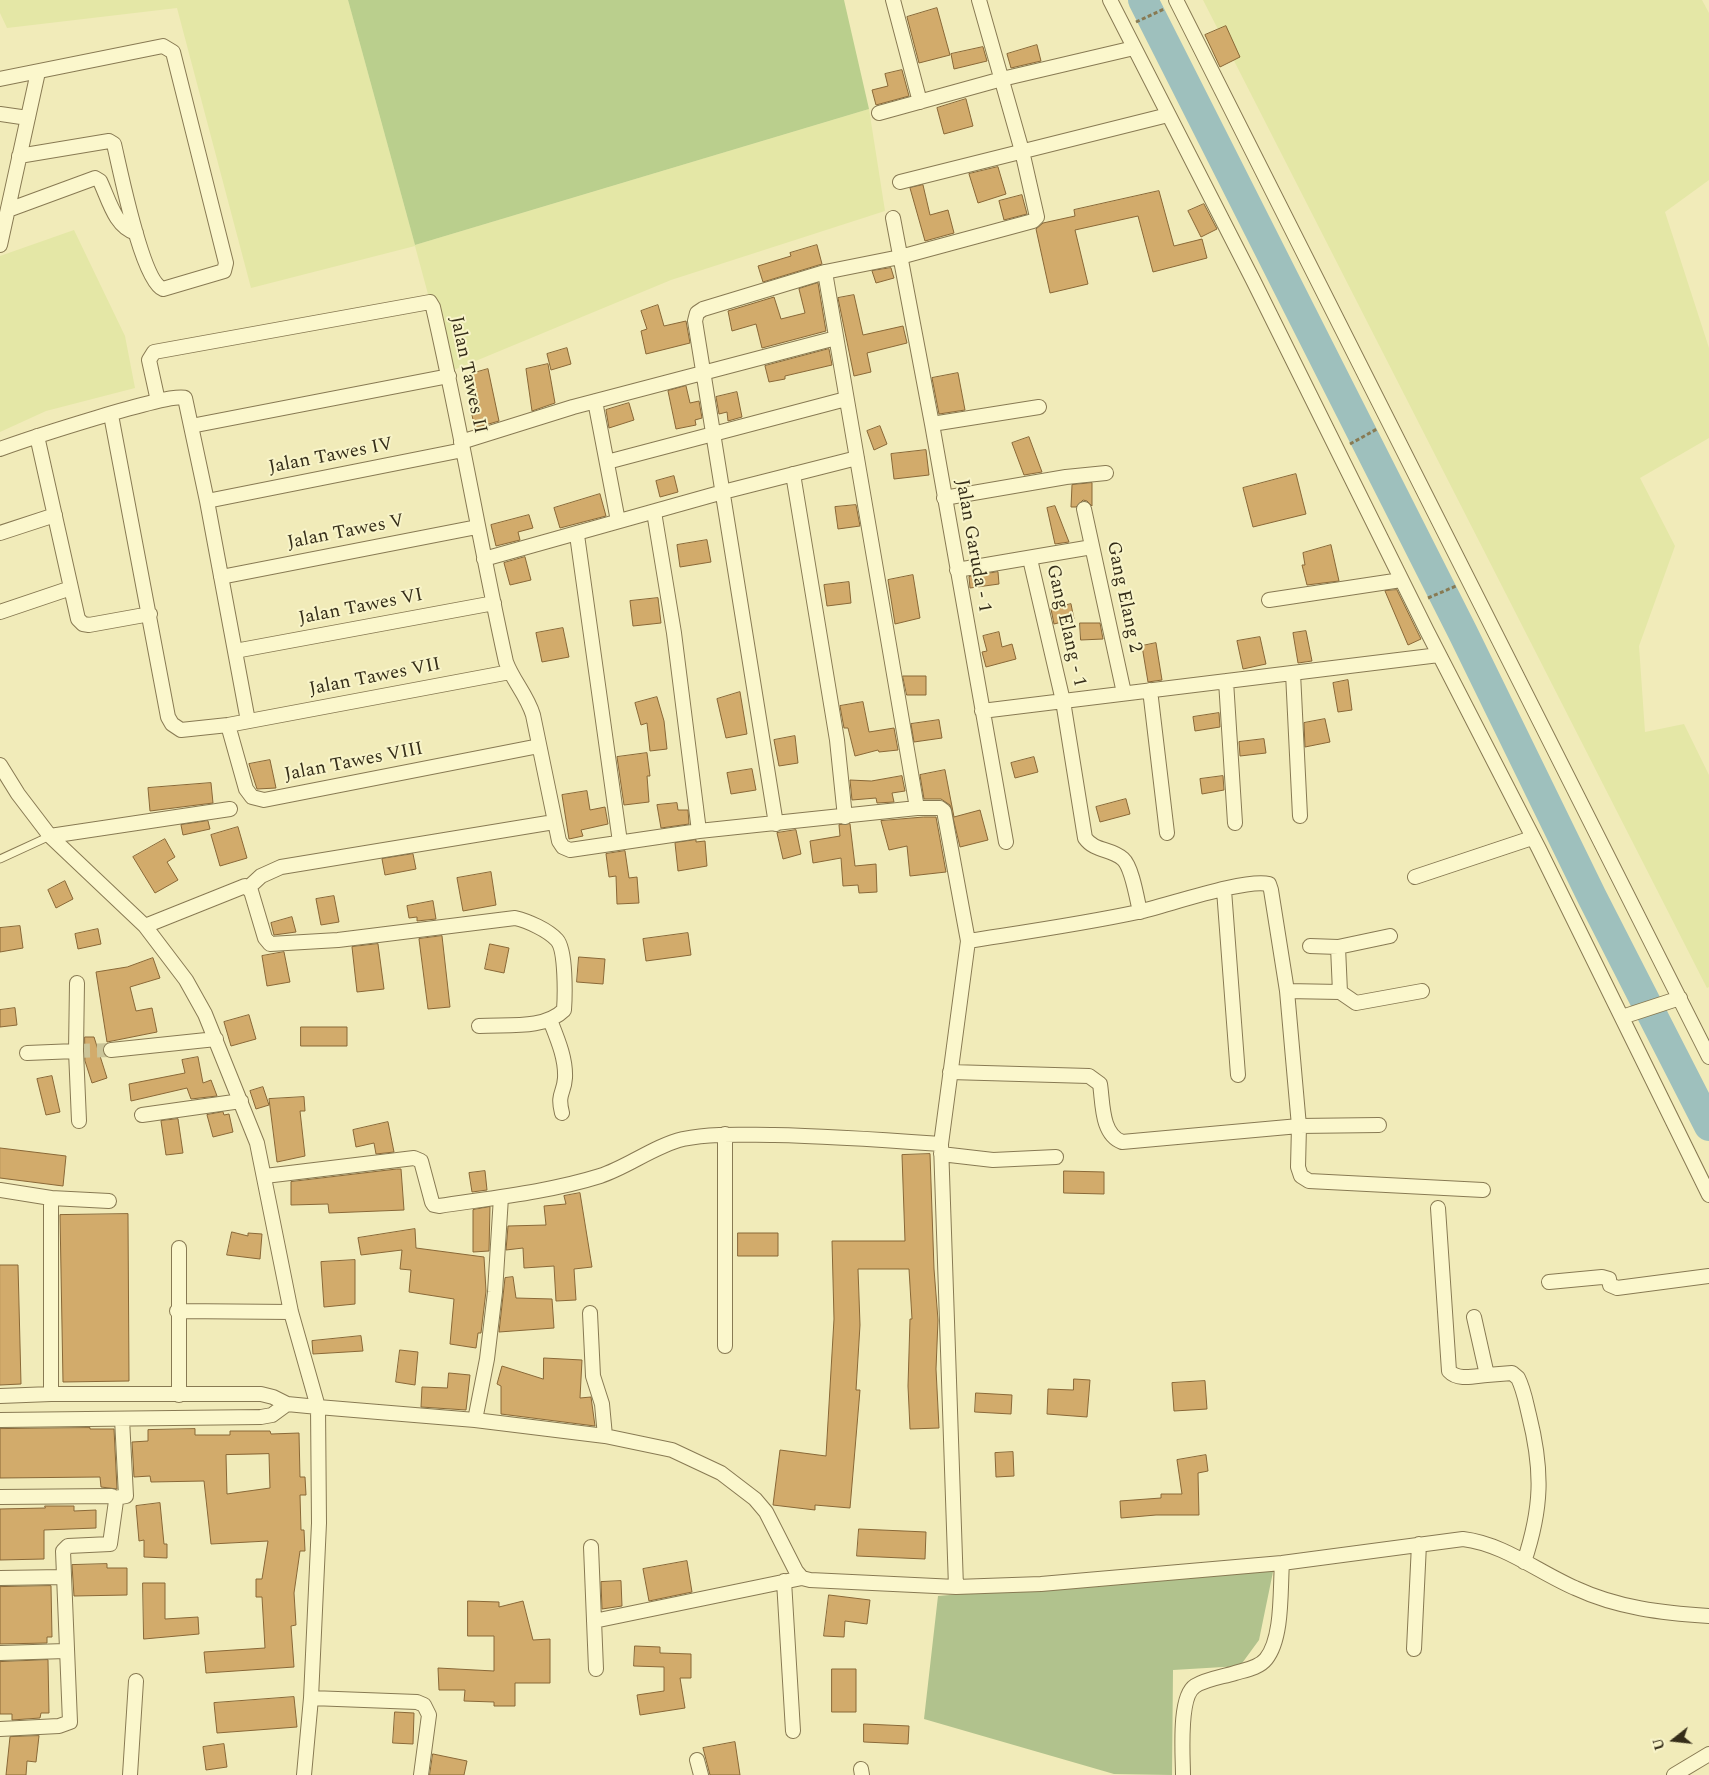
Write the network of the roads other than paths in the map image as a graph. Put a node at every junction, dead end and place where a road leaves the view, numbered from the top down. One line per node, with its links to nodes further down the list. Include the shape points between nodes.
1 (892, 0): 9 (street)
2 (979, 0): 8 (street)
3 (1110, 0): 5 (street)
4 (1172, 3): 102 (street)
5 (1134, 48): 8 (street); 12 (street)
6 (38, 72): 7 (street); 13 (street); 19 (street, via 163,46 173,52 226,263 224,271 164,289 158,287)
7 (0, 79)
8 (1002, 79): 9 (street); 14 (street)
9 (920, 102): 11 (street)
10 (0, 114): 13 (street)
11 (879, 114)
12 (1168, 115): 14 (street); 56 (street)
13 (28, 118): 15 (street)
14 (1022, 151): 16 (street); 21 (street, via 1038,211 1033,221)
15 (19, 156): 17 (street); 19 (street, via 104,141 114,144)
16 (900, 182)
17 (8, 210): 19 (street, via 95,178 120,223 126,230); 20 (street)
18 (893, 218): 21 (street, Jalan Garuda - 1)
19 (136, 233)
20 (0, 245)
21 (900, 257): 22 (street); 31 (street, Jalan Garuda - 1)
22 (825, 272): 23 (street); 24 (street, via 697,313 695,321)
23 (836, 338): 24 (street, Jalan Tawes IV); 26 (street)
24 (704, 371): 28 (street, Jalan Tawes IV); 33 (street)
25 (449, 376): 27 (street, Jalan Tawes II, via 433,306 424,302 154,352 149,360); 32 (street); 35 (street, Jalan Tawes II)
26 (846, 399): 33 (street); 37 (street)
27 (158, 401): 30 (street); 32 (street, via 182,396)
28 (595, 401): 35 (street, Jalan Tawes IV); 38 (street)
29 (1039, 407): 31 (street)
30 (111, 414): 34 (street); 61 (street, Jalan Tawes VII)
31 (932, 424): 42 (street, Jalan Garuda - 1)
32 (191, 426): 43 (street)
33 (714, 432): 38 (street); 41 (street)
34 (36, 436): 36 (street); 46 (street)
35 (462, 446): 43 (street, Jalan Tawes IV); 48 (street, Jalan Tawes II)
36 (0, 449)
37 (857, 458): 40 (street); 75 (street)
38 (607, 462): 47 (street)
39 (1106, 473): 42 (street)
40 (793, 474): 41 (street); 78 (street, via 834,721)
41 (723, 492): 45 (street); 81 (street)
42 (944, 498): 54 (street, Jalan Garuda - 1)
43 (207, 501): 55 (street)
44 (1084, 509): 51 (street, Gang Elang 2)
45 (654, 512): 47 (street); 82 (street, via 674,633)
46 (55, 515): 49 (street); 57 (street)
47 (618, 521): 50 (street)
48 (477, 527): 52 (street, Jalan Tawes II); 55 (street, Jalan Tawes V)
49 (0, 533)
50 (578, 535): 52 (street); 86 (street)
51 (1092, 547): 53 (street); 68 (street, Gang Elang 2)
52 (484, 559): 59 (street, Jalan Tawes II)
53 (1030, 559): 54 (street); 69 (street, Gang Elang - 1)
54 (957, 570): 70 (street, Jalan Garuda - 1)
55 (222, 577): 62 (street)
56 (1401, 580): 58 (street); 63 (street)
57 (70, 588): 60 (street); 61 (street, via 78,619 83,624)
58 (1269, 600)
59 (494, 603): 62 (street, Jalan Tawes VI); 64 (street, Jalan Tawes II)
60 (0, 612)
61 (150, 614): 72 (street, Jalan Tawes VII, via 168,717 172,724 181,730)
62 (235, 651): 71 (street)
63 (1439, 655): 65 (street); 85 (street)
64 (510, 672): 71 (street, Jalan Tawes VII); 73 (street, Jalan Tawes II, via 530,707)
65 (1293, 673): 66 (street); 77 (street)
66 (1226, 681): 67 (street); 80 (street)
67 (1150, 690): 68 (street); 83 (street)
68 (1124, 693): 69 (street)
69 (1063, 701): 70 (street); 92 (street, Gang Elang - 1, via 1085,838 1127,864)
70 (982, 710): 87 (street, Jalan Garuda - 1)
71 (248, 721): 72 (street, Jalan Tawes VII)
72 (228, 725): 73 (street, Jalan Tawes VIII, via 246,789 252,797 264,800)
73 (539, 746): 79 (street, Jalan Tawes II)
74 (0, 765): 84 (street)
75 (917, 808): 78 (street, Jalan Tawes II); 95 (street, Jalan Tawes II, via 940,808 947,817)
76 (230, 809): 84 (street)
77 (1300, 816)
78 (846, 817): 81 (street, Jalan Tawes II)
79 (554, 822): 86 (street, Jalan Tawes II, via 559,841 570,850); 90 (street, via 281,867 261,876)
80 (1236, 823)
81 (776, 824): 82 (street, Jalan Tawes II)
82 (699, 831): 86 (street, Jalan Tawes II)
83 (1167, 833)
84 (50, 836): 88 (lane); 93 (street)
85 (1532, 838): 89 (street); 103 (street)
86 (620, 842)
87 (1006, 842)
88 (0, 859)
89 (1416, 876)
90 (248, 888): 93 (street, via 240,887); 104 (street, via 265,938 273,944 338,940 499,919 524,920 557,939 562,951 564,1010)
91 (1224, 890): 92 (street); 100 (street, via 1269,884); 112 (street)
92 (1140, 912): 95 (street)
93 (144, 926): 106 (street, via 186,980)
94 (1390, 936): 97 (street)
95 (968, 941): 111 (street)
96 (1310, 946): 97 (street)
97 (1338, 947): 101 (street)
98 (77, 983): 108 (street)
99 (1422, 991): 101 (street, via 1356,1003)
100 (1287, 992): 101 (street); 118 (street)
101 (1340, 992)
102 (1675, 999): 103 (street); 110 (street)
103 (1626, 1016): 125 (street)
104 (550, 1020): 105 (street); 114 (street, via 564,1064 565,1080 559,1098)
105 (479, 1026)
106 (216, 1039): 107 (street); 113 (street)
107 (111, 1050)
108 (76, 1051): 109 (street); 116 (street)
109 (27, 1053)
110 (1709, 1057)
111 (950, 1072): 118 (street, via 1089,1076 1100,1084 1108,1130 1122,1142); 120 (street)
112 (1238, 1075)
113 (241, 1101): 115 (street); 122 (street)
114 (562, 1114)
115 (142, 1115)
116 (79, 1121)
117 (1379, 1125): 118 (street)
118 (1299, 1126): 124 (street, via 1298,1167 1301,1176 1309,1181)
119 (726, 1134): 120 (street, via 833,1136); 126 (street, via 682,1140 600,1176); 137 (street)
120 (941, 1149): 121 (street, via 993,1160); 158 (street)
121 (1056, 1157)
122 (265, 1176): 126 (street, via 414,1158 421,1162 434,1205); 134 (street)
123 (0, 1190): 127 (street)
124 (1483, 1190)
125 (1709, 1195)
126 (501, 1197): 146 (street, via 488,1350)
127 (51, 1198): 128 (street); 139 (street)
128 (109, 1201)
129 (1438, 1208): 138 (street, via 1449,1371 1459,1377)
130 (179, 1248): 133 (street)
131 (1709, 1276): 132 (street, via 1617,1288 1602,1276)
132 (1549, 1282)
133 (177, 1311): 134 (street); 140 (street)
134 (291, 1312): 143 (street)
135 (590, 1313): 147 (street, via 593,1376 602,1404)
136 (1474, 1317): 138 (street)
137 (725, 1346)
138 (1487, 1375): 152 (street, via 1512,1373 1518,1378 1537,1445 1540,1492)
139 (51, 1394): 140 (street); 141 (street)
140 (179, 1395): 142 (street, via 261,1394)
141 (0, 1396)
142 (287, 1404): 143 (street); 144 (street, via 272,1415 261,1417)
143 (318, 1407): 146 (street); 166 (street, via 319,1523)
144 (122, 1419): 145 (street); 149 (street, via 126,1496)
145 (0, 1420)
146 (474, 1420): 147 (street)
147 (606, 1436): 156 (street, via 672,1450 721,1474 755,1499 766,1512)
148 (0, 1497): 149 (street, via 112,1496)
149 (115, 1500): 155 (street, via 112,1543 64,1548)
150 (1419, 1544): 152 (street, via 1476,1540); 153 (street); 161 (street)
151 (591, 1547): 160 (street)
152 (1524, 1562): 159 (street, via 1606,1602 1672,1614)
153 (1282, 1563): 158 (street, via 1041,1584); 175 (street, via 1276,1640 1264,1661 1253,1668 1203,1682 1193,1687 1188,1695 1184,1709)
154 (0, 1578): 155 (street)
155 (63, 1578): 162 (street)
156 (802, 1578): 157 (street); 158 (street)
157 (784, 1581): 160 (street); 168 (street)
158 (956, 1587)
159 (1709, 1616)
160 (594, 1621): 164 (street)
161 (1414, 1649)
162 (66, 1651): 163 (street); 167 (street, via 70,1722 59,1726)
163 (0, 1653)
164 (596, 1669)
165 (136, 1681): 171 (street)
166 (312, 1698): 172 (street); 173 (street, via 417,1702 424,1705 430,1715)
167 (0, 1729)
168 (793, 1731)
169 (1709, 1754): 176 (street)
170 (698, 1760): 174 (street)
171 (130, 1775)
172 (304, 1775)
173 (421, 1775)
174 (701, 1775)
175 (1183, 1775)
176 (1674, 1775)

